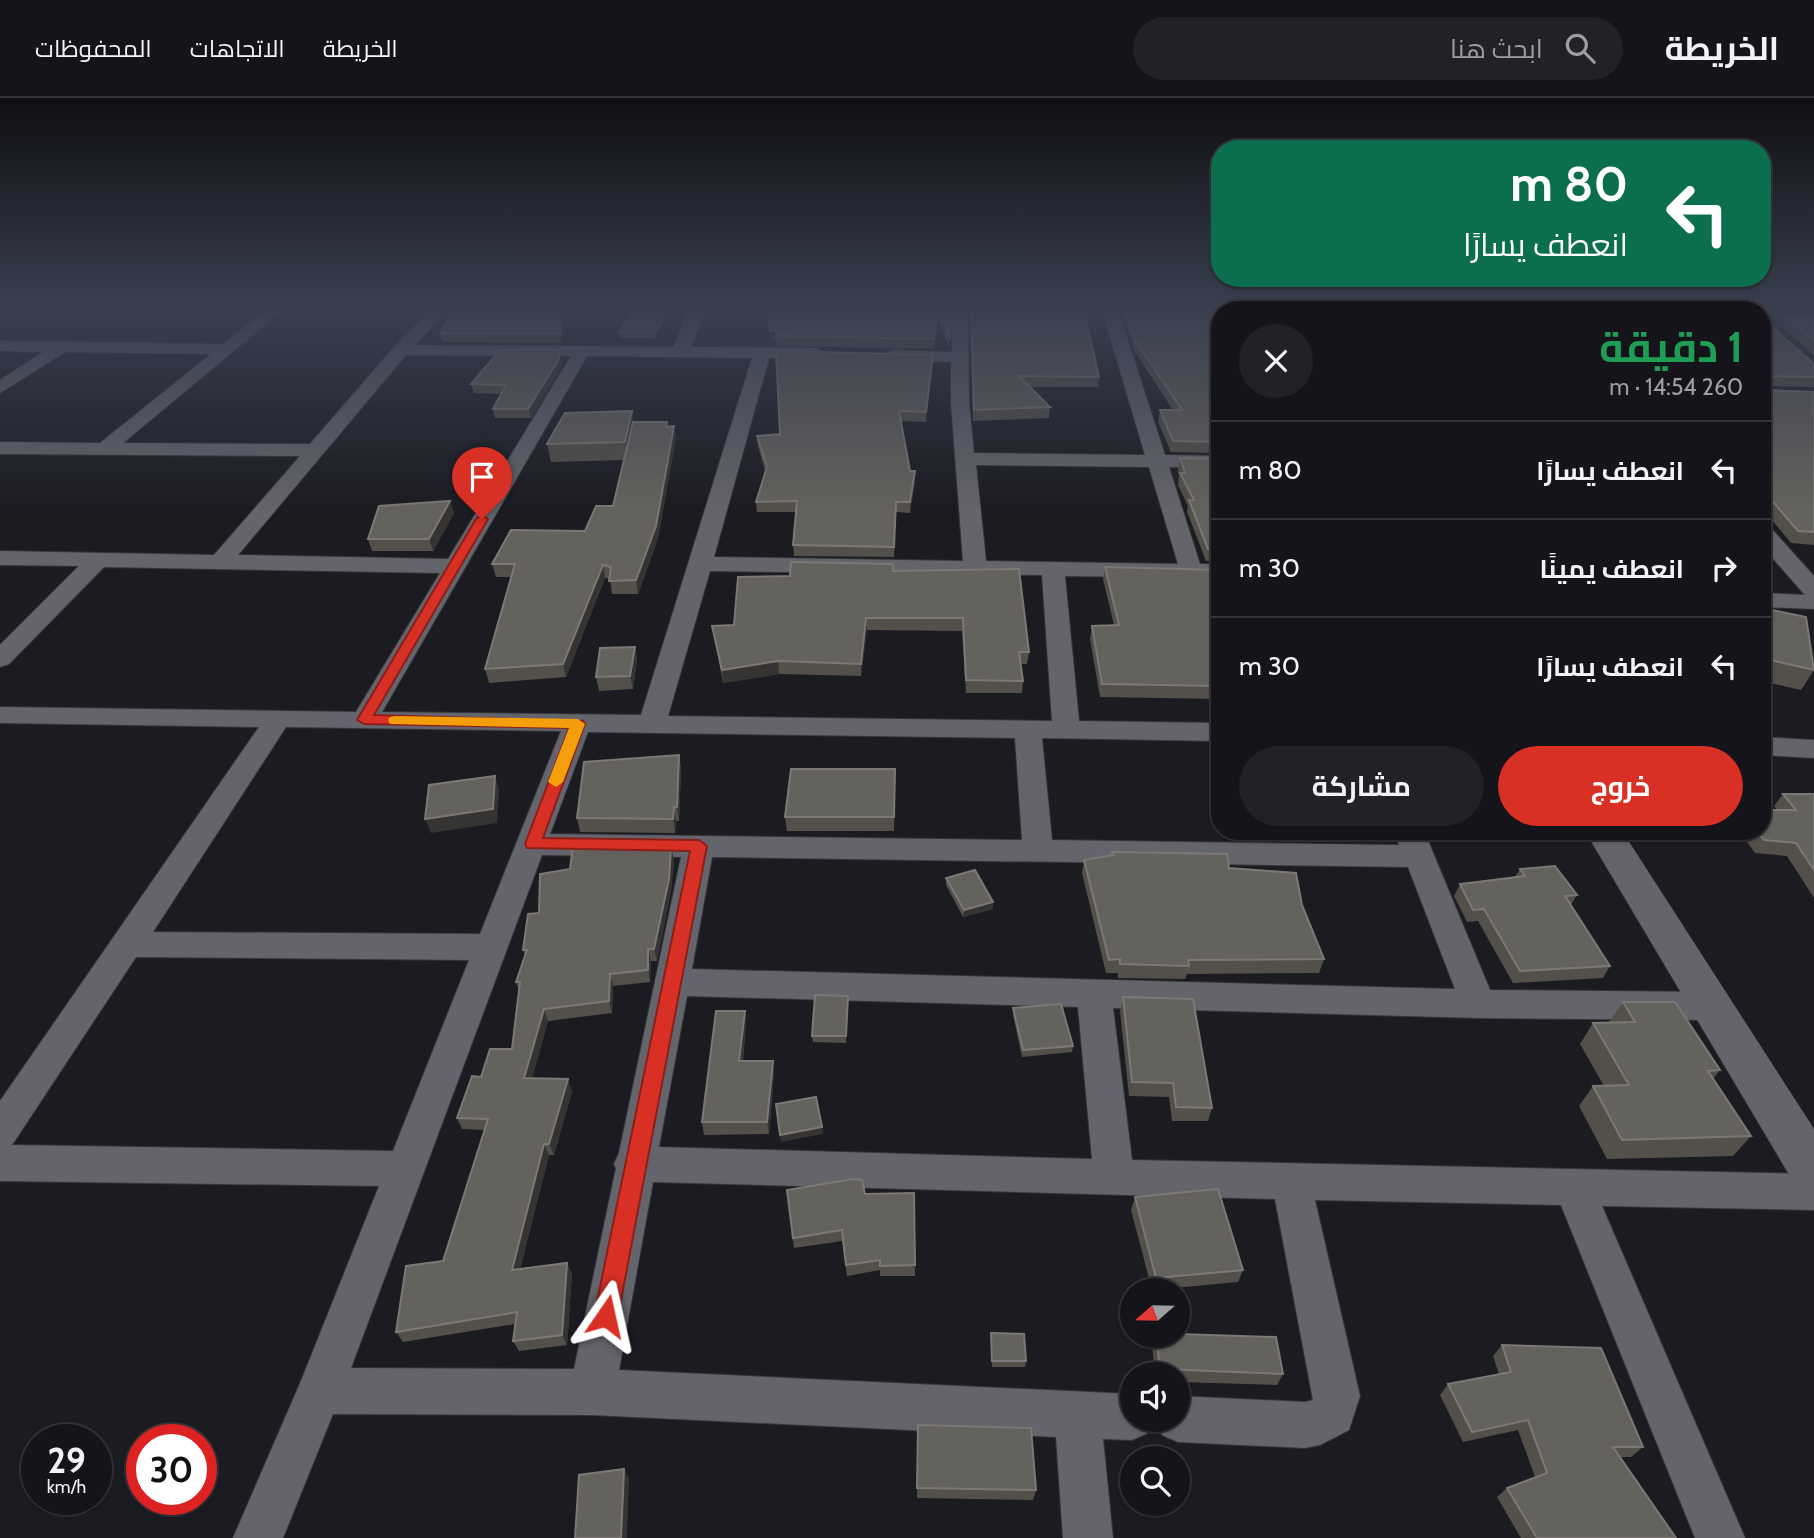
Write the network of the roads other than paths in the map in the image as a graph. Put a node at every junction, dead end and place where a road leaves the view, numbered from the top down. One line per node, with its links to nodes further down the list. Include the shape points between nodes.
1 (16, 377): 8 (street)
2 (194, 377): 10 (street)
3 (378, 377): 11 (street)
4 (567, 377): 20 (street)
5 (755, 377): 19 (street)
6 (961, 377): 12 (street)
7 (1131, 377): 13 (street)
8 (0, 388)
9 (0, 448): 10 (street)
10 (104, 449): 11 (street)
11 (316, 450): 18 (street)
12 (967, 459): 13 (street); 21 (street)
13 (1157, 461): 14 (street); 23 (street)
14 (1211, 461)
15 (1771, 543): 25 (street)
16 (0, 558): 17 (street)
17 (100, 558): 18 (street); 28 (street)
18 (222, 560): 20 (street)
19 (701, 564): 21 (street); 33 (street)
20 (454, 566): 31 (street)
21 (975, 568): 22 (street)
22 (1053, 569): 23 (street); 35 (street)
23 (1191, 570): 24 (street)
24 (1211, 571)
25 (1814, 590)
26 (1771, 600): 27 (street)
27 (1814, 602)
28 (0, 659)
29 (11, 715): 30 (street); 37 (street)
30 (278, 719): 31 (street); 45 (street)
31 (364, 720): 32 (street)
32 (578, 724): 33 (street); 42 (street)
33 (652, 724): 34 (street)
34 (1028, 730): 35 (street); 44 (street)
35 (1066, 730): 36 (street)
36 (1211, 732)
37 (0, 739)
38 (1771, 747): 39 (street)
39 (1814, 749)
40 (1609, 840): 50 (street)
41 (1414, 843): 44 (street); 49 (street)
42 (533, 844): 43 (street); 46 (street)
43 (699, 846): 44 (street); 47 (street)
44 (1038, 850)
45 (125, 944): 46 (street); 51 (street)
46 (493, 947): 54 (street)
47 (671, 982): 48 (street); 53 (street)
48 (1094, 993): 49 (street); 56 (street)
49 (1478, 1004): 50 (street)
50 (1710, 1006): 55 (street)
51 (0, 1133)
52 (0, 1163): 54 (street)
53 (634, 1164): 56 (street); 61 (street)
54 (405, 1169): 60 (street)
55 (1814, 1172)
56 (1114, 1178): 57 (street)
57 (1291, 1181): 58 (street); 64 (street, via 1337,1396 1333,1414 1305,1425)
58 (1574, 1187): 59 (street); 67 (street)
59 (1814, 1192)
60 (320, 1391): 61 (street); 65 (street)
61 (592, 1392): 62 (street)
62 (1078, 1414): 63 (street); 66 (street)
63 (1120, 1416)
64 (1190, 1420)
65 (258, 1538)
66 (1088, 1538)
67 (1720, 1538)

